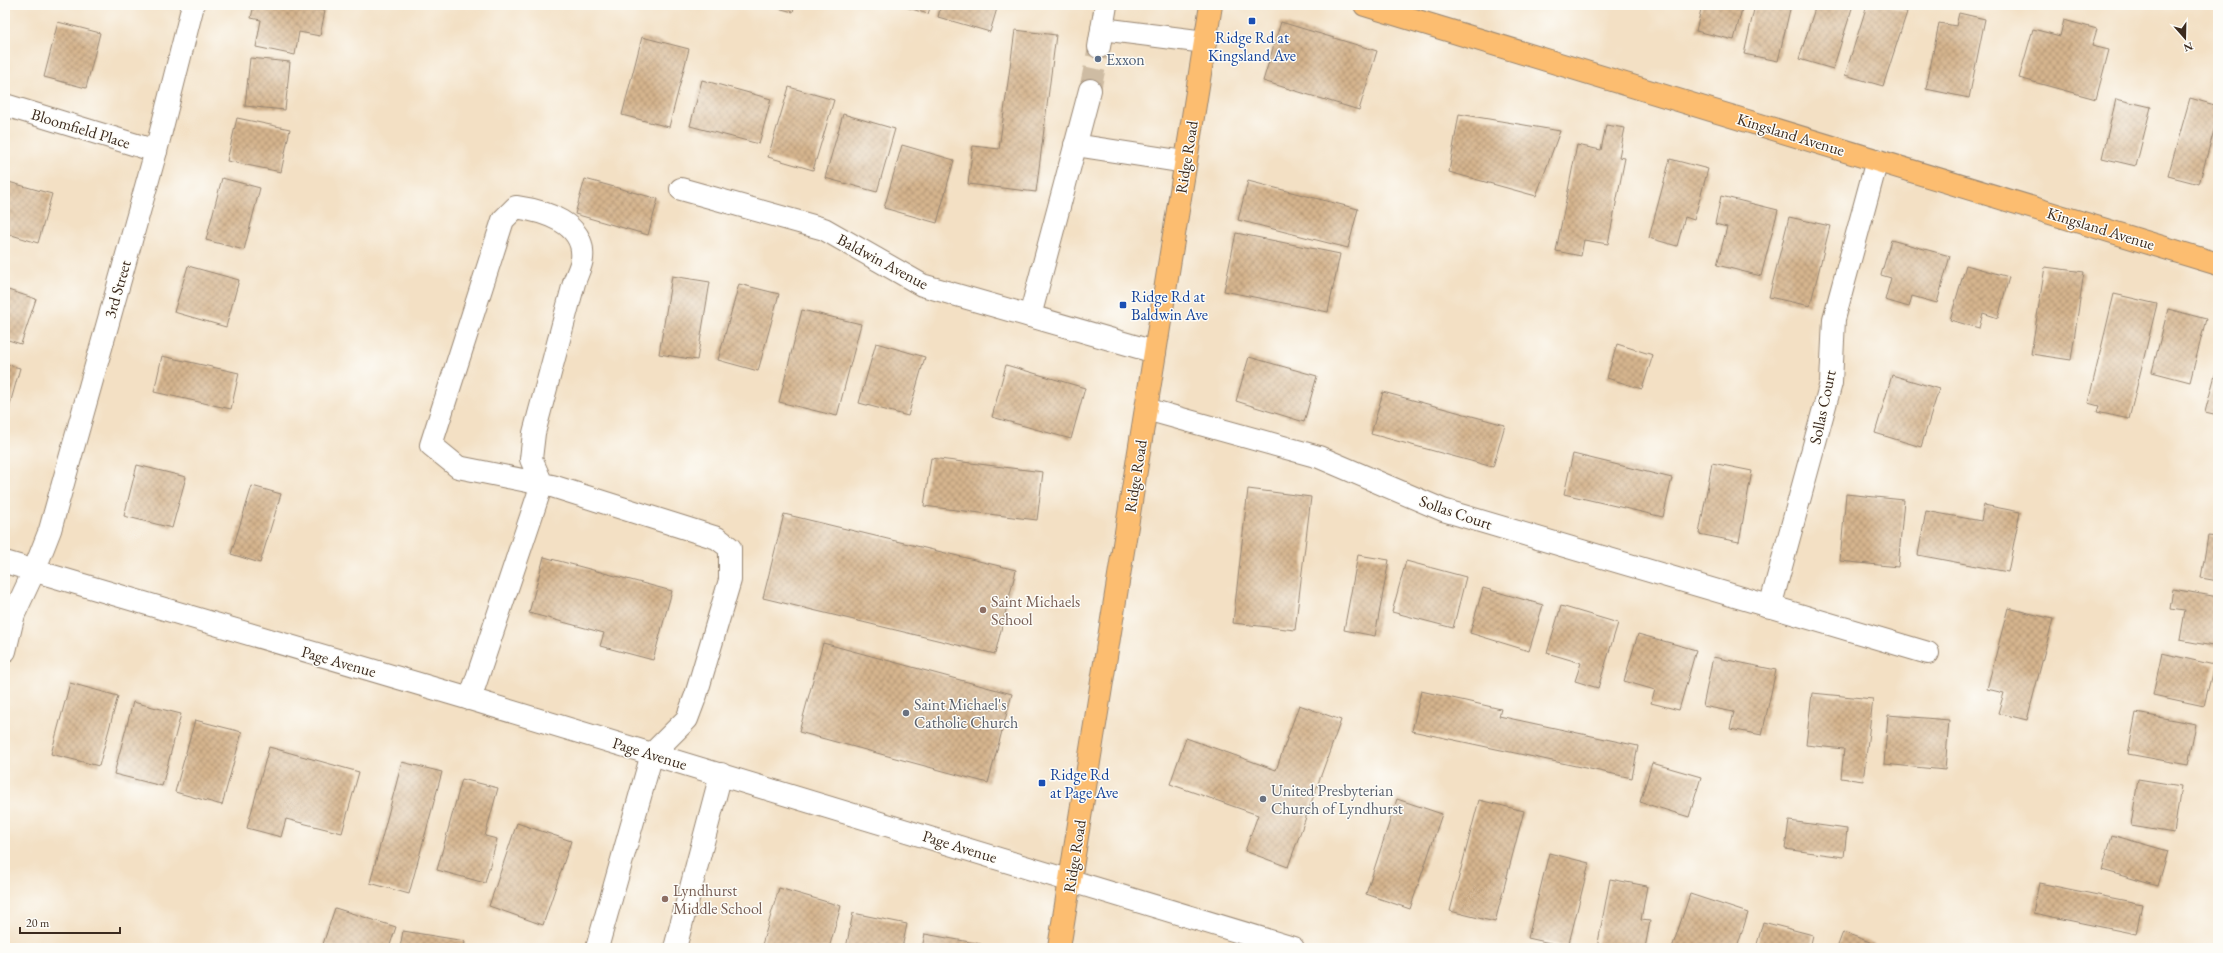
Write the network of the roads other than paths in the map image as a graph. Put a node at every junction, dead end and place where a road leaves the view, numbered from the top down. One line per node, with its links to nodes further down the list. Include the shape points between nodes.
1 (193, 5): 9 (street, 3rd Street)
2 (1106, 5): 5 (street, via 1101,38)
3 (1211, 5): 5 (main road, Ridge Road)
4 (1365, 5): 10 (main road, Kingsland Avenue)
5 (1205, 42): 11 (main road, Ridge Road)
6 (1090, 90): 8 (street)
7 (5, 105): 9 (street, Bloomfield Place)
8 (1075, 145): 11 (street); 14 (street)
9 (156, 151): 19 (street, 3rd Street, via 50,530)
10 (1877, 160): 13 (main road, Kingsland Avenue); 20 (street, Sollas Court, via 1834,319 1831,383)
11 (1186, 162): 15 (main road, Ridge Road)
12 (681, 189): 14 (street, Baldwin Avenue, via 824,229 922,285)
13 (2218, 264)
14 (1030, 316): 15 (street, Baldwin Avenue)
15 (1155, 352): 16 (main road, Ridge Road)
16 (1146, 409): 20 (street, Sollas Court, via 1319,458 1443,510); 26 (main road, Ridge Road)
17 (542, 484): 17 (street, via 531,459 534,433 582,259 579,239 563,220 537,210 516,207 503,220 431,445 458,468); 23 (street); 24 (street, via 717,538 730,548 730,580 687,719)
18 (5, 562): 19 (street, Page Avenue)
19 (34, 571): 21 (street, 3rd Street, via 14,614); 23 (street, Page Avenue)
20 (1770, 607): 22 (street, Sollas Court)
21 (5, 651)
22 (1928, 653)
23 (470, 699): 24 (street, Page Avenue)
24 (652, 754): 25 (street, Page Avenue); 27 (street)
25 (721, 774): 26 (street, Page Avenue); 28 (street)
26 (1070, 880): 29 (main road, Ridge Road); 30 (street, Page Avenue)
27 (597, 948)
28 (675, 948)
29 (1059, 948)
30 (1294, 948)

